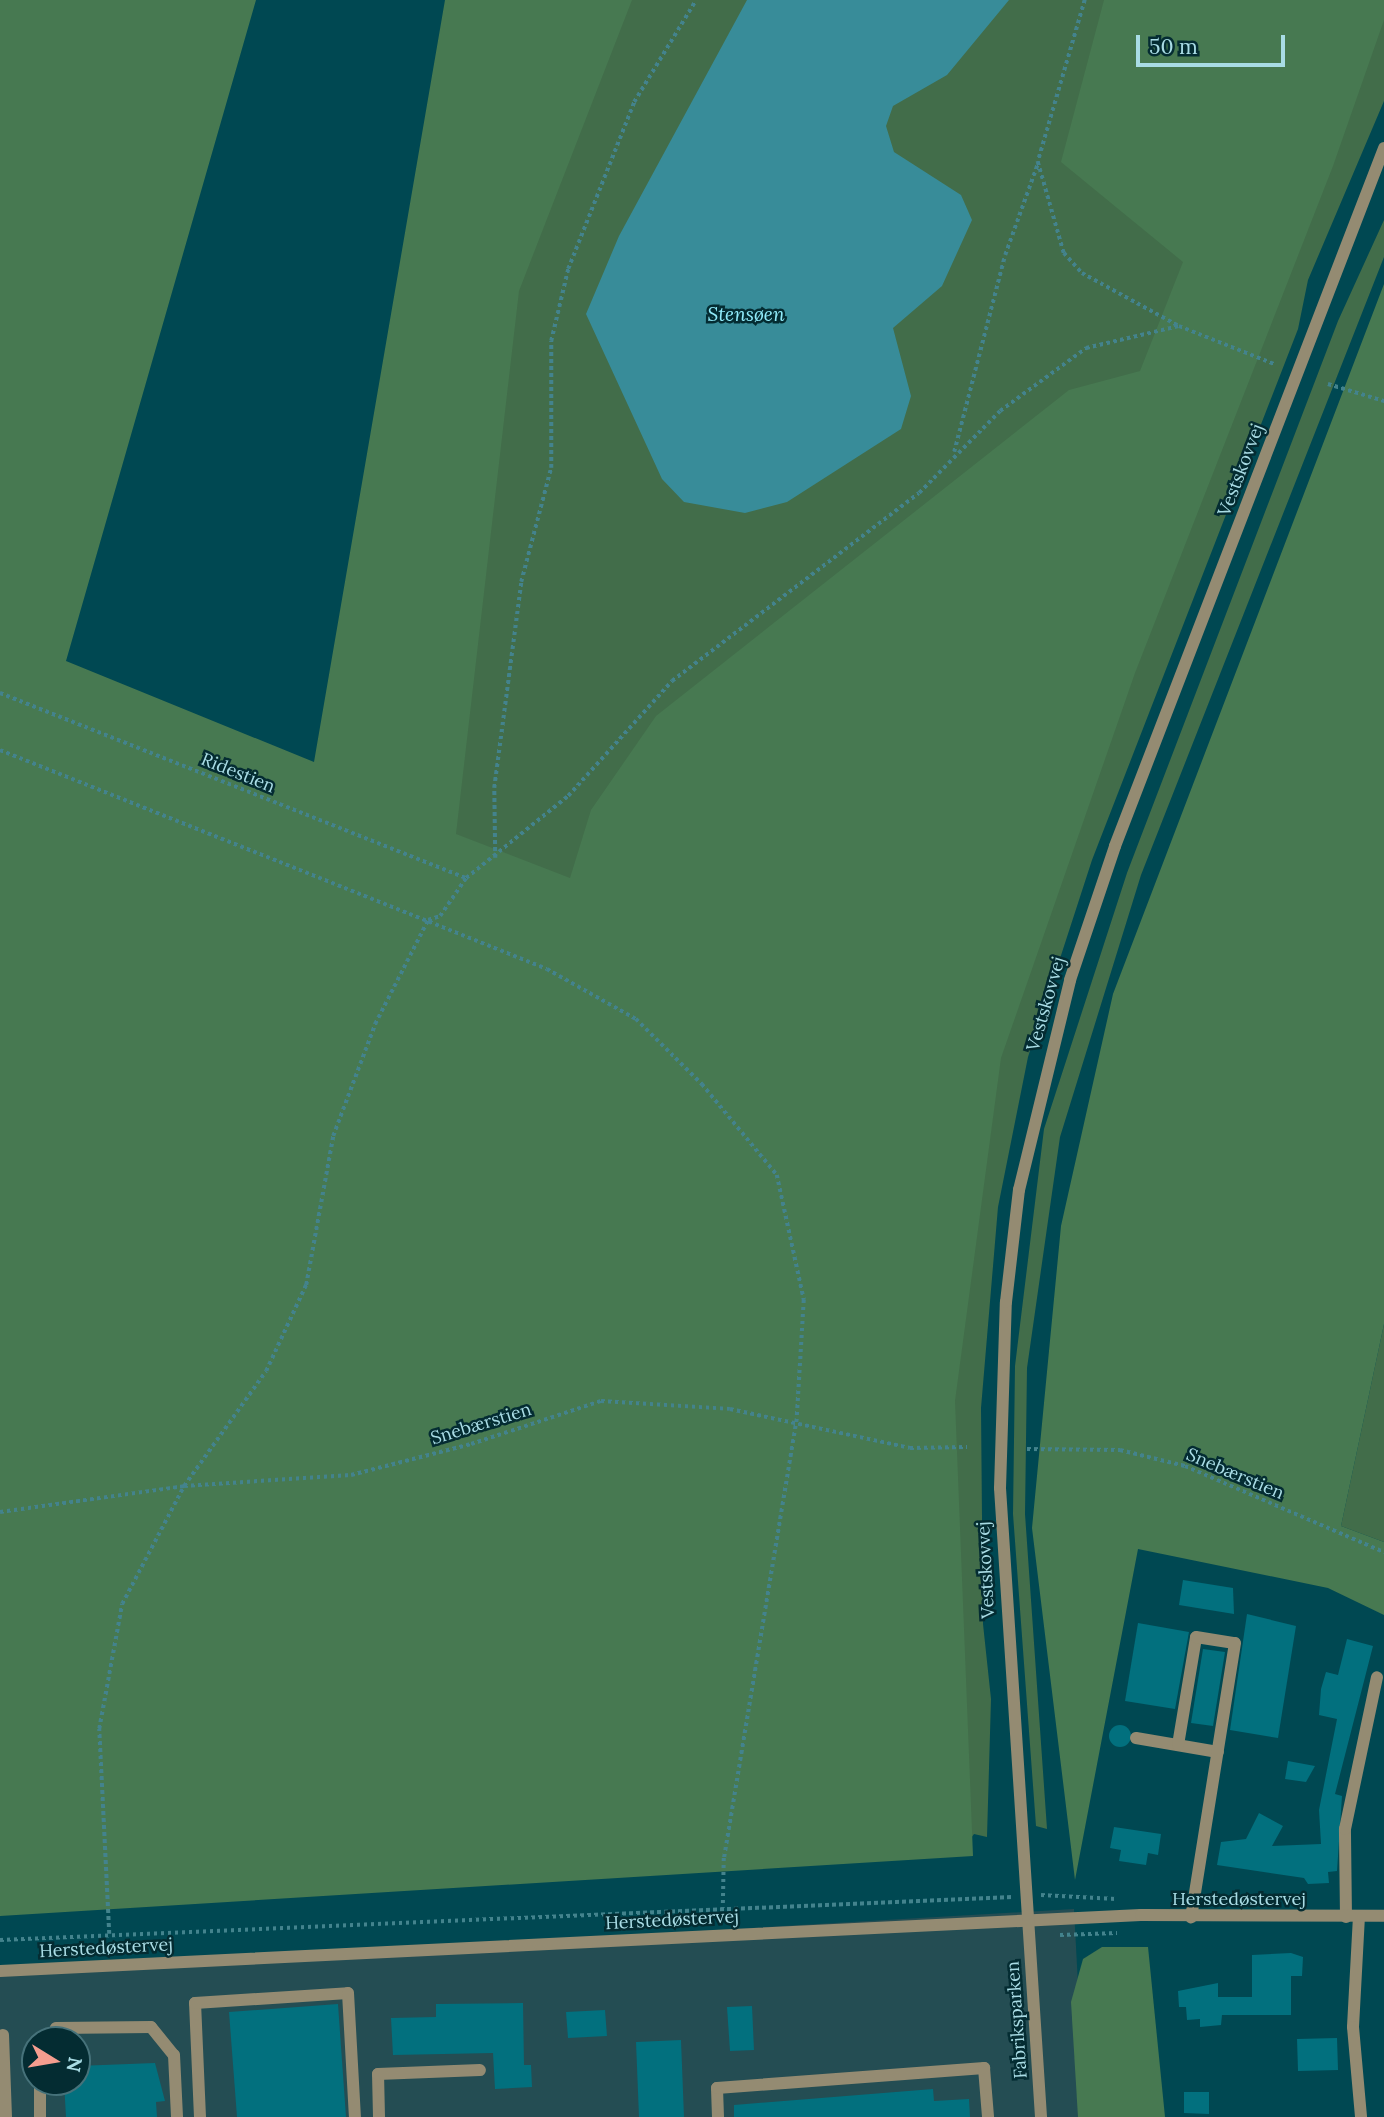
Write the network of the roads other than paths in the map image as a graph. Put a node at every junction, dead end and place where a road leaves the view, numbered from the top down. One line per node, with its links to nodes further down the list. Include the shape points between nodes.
1 (1384, 148): 9 (street, Vestskovvej, via 1115,846 1070,980 1019,1191 1006,1302 1000,1488)
2 (1377, 1677): 7 (street, via 1345,1829)
3 (1136, 1738): 4 (street)
4 (1178, 1745): 5 (street); 5 (street, via 1196,1637 1236,1643)
5 (1218, 1752): 8 (street)
6 (1384, 1916): 7 (street, Herstedøstervej)
7 (1352, 1917): 8 (street, Herstedøstervej); 24 (street, via 1353,2027)
8 (1191, 1919): 9 (street, Herstedøstervej, via 1141,1915)
9 (1027, 1920): 10 (street, Herstedøstervej); 23 (street, Fabriksparken)
10 (0, 1971)
11 (91, 2028): 17 (street, via 151,2027 174,2055)
12 (3, 2035): 15 (street)
13 (480, 2070): 20 (street, via 378,2074)
14 (40, 2096): 16 (street)
15 (6, 2117)
16 (40, 2117)
17 (177, 2117)
18 (200, 2117): 19 (street, via 195,2003 348,1993)
19 (355, 2117)
20 (379, 2117)
21 (718, 2117): 22 (street, via 717,2088 984,2067)
22 (988, 2117)
23 (1041, 2117)
24 (1361, 2117)

